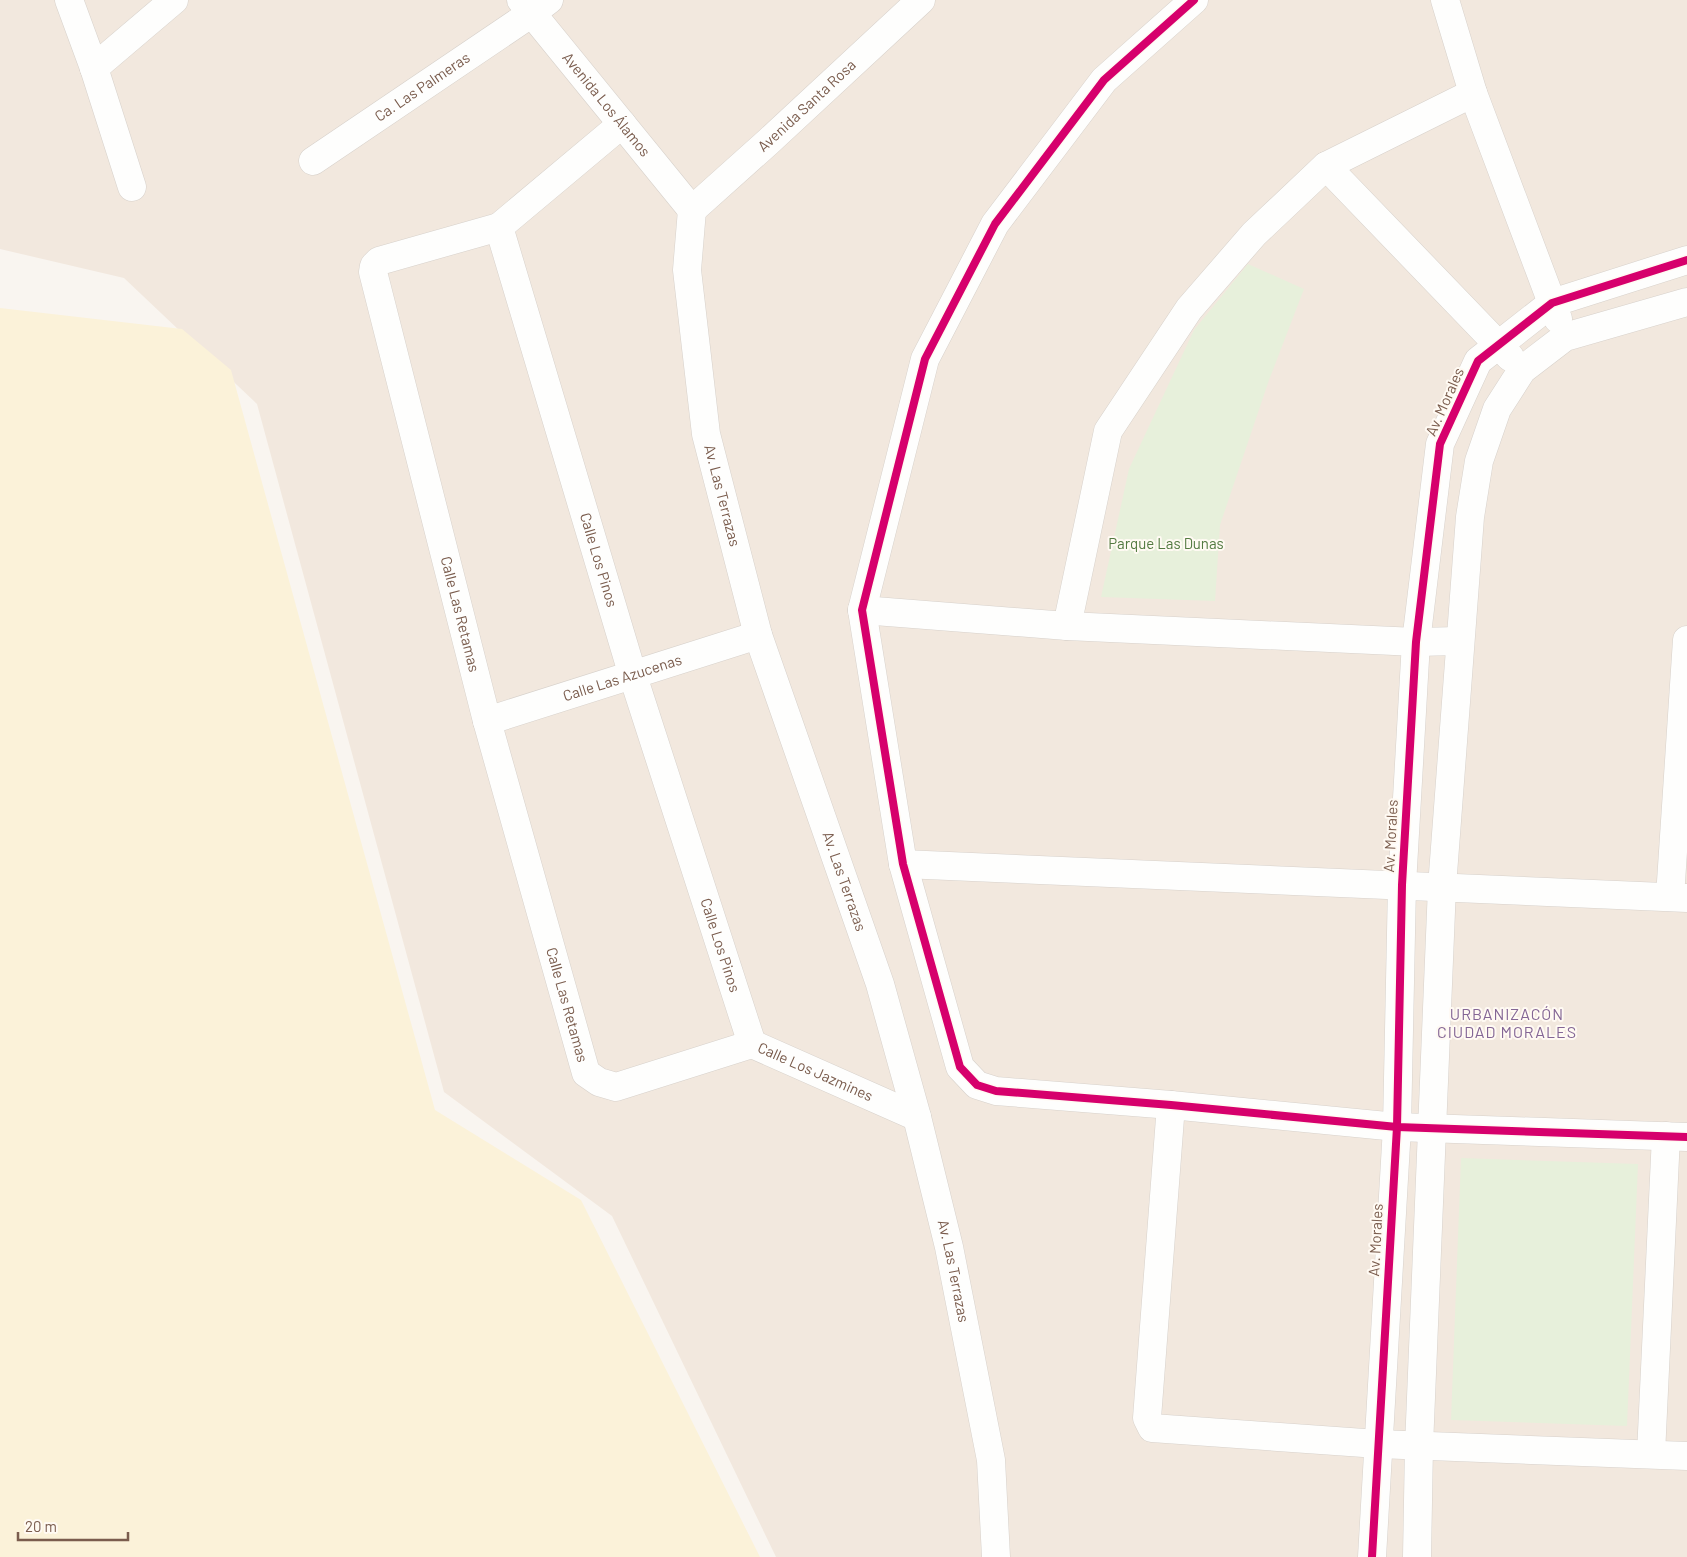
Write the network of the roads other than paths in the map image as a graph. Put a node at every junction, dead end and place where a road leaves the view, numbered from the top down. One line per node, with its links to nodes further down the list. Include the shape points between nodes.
1 (69, 0): 7 (street)
2 (174, 0): 7 (street)
3 (1194, 0): 23 (street, via 1104,80 995,224 925,359)
4 (1445, 0): 8 (street)
5 (914, 3): 13 (street, Avenida Santa Rosa)
6 (534, 4): 9 (street, Avenida Los Álamos); 10 (street, Ca. Las Palmeras)
7 (94, 68): 12 (street)
8 (1472, 92): 11 (street); 17 (street)
9 (622, 124): 13 (street, Avenida Los Álamos); 14 (street)
10 (313, 161)
11 (1326, 166): 19 (street); 24 (street, via 1254,234 1189,309 1108,431)
12 (132, 187)
13 (692, 210): 25 (street, Av. Las Terrazas, via 687,270 706,434)
14 (499, 227): 29 (street, Calle Los Pinos); 30 (street, Calle Las Retamas, via 379,261 373,272)
15 (1687, 260): 17 (street, Av. Morales)
16 (1687, 302): 18 (street)
17 (1552, 303): 18 (street); 19 (street, Av. Morales)
18 (1565, 337): 20 (street)
19 (1498, 345): 20 (street); 21 (street, Av. Morales, via 1478,361 1440,444)
20 (1522, 370): 22 (street, via 1497,409 1479,461)
21 (1436, 478): 22 (street); 28 (street, Av. Morales)
22 (1476, 481): 27 (street)
23 (862, 610): 24 (street); 31 (street)
24 (1067, 626): 28 (street)
25 (758, 636): 29 (street, Calle Las Azucenas); 38 (street, Av. Las Terrazas, via 880,984)
26 (1687, 640): 34 (street)
27 (1460, 641): 28 (street); 33 (street)
28 (1416, 642): 32 (street, Av. Morales)
29 (633, 676): 30 (street, Calle Las Azucenas); 35 (street, Calle Los Pinos)
30 (487, 721): 36 (street, Calle Las Retamas, via 586,1073)
31 (903, 864): 32 (street); 37 (street, via 960,1067 976,1085 996,1091)
32 (1402, 885): 33 (street); 39 (street, Av. Morales)
33 (1442, 886): 34 (street); 40 (street)
34 (1678, 897)
35 (752, 1044): 36 (street, Calle Los Jazmines, via 616,1087); 38 (street, Calle Los Jazmines)
36 (599, 1082)
37 (1171, 1105): 39 (street); 42 (street, via 1147,1418 1152,1428)
38 (917, 1117): 46 (street, Av. Las Terrazas, via 949,1247 991,1460)
39 (1396, 1127): 40 (street); 42 (street, Av. Morales)
40 (1433, 1129): 41 (street); 43 (street)
41 (1676, 1137): 44 (street)
42 (1378, 1444): 43 (street); 47 (street, Av. Morales)
43 (1420, 1446): 44 (street); 48 (street)
44 (1651, 1454): 45 (street)
45 (1687, 1456)
46 (996, 1557)
47 (1372, 1557)
48 (1417, 1557)

